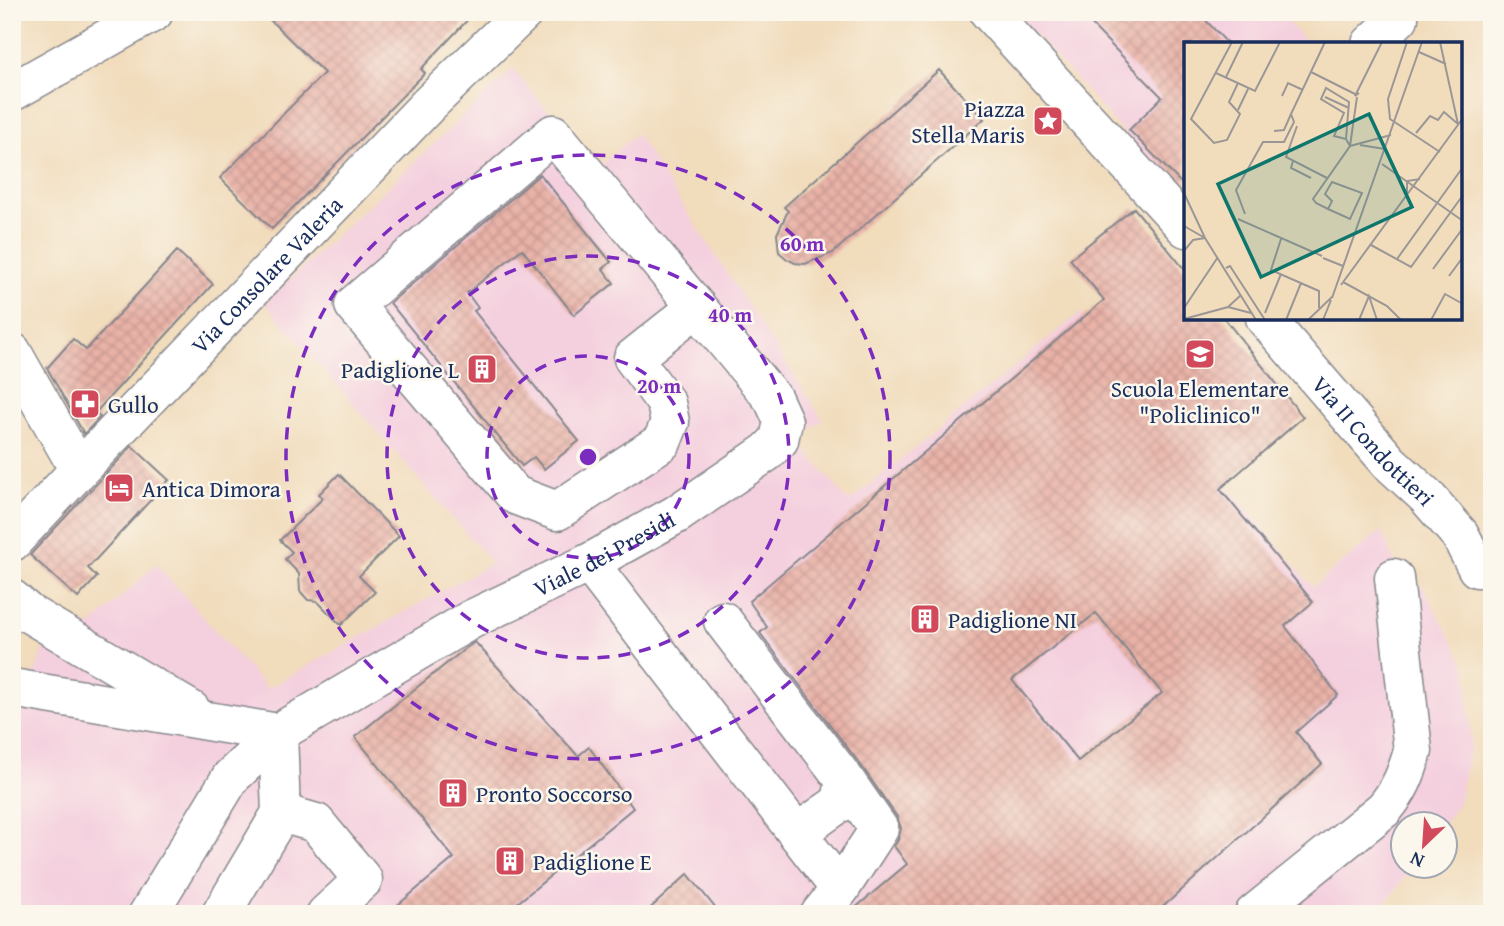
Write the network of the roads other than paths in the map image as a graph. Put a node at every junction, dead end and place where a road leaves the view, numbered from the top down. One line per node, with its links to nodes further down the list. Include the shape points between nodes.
1 (154, 12): 6 (main road)
2 (524, 12): 11 (main road, Via Consolare Valeria, via 429,104)
3 (989, 12): 7 (main road)
4 (1396, 15): 5 (main road)
5 (1373, 42)
6 (12, 92)
7 (1184, 227)
8 (697, 307): 8 (main road, Viale dei Presidi, via 553,134 354,305 514,495 557,511 662,442 670,422 666,403 633,358); 13 (main road, Viale dei Presidi, via 773,399 783,421 779,440 677,514)
9 (1267, 320): 14 (main road, Via II Condottieri, via 1389,462 1460,536)
10 (12, 352): 11 (main road)
11 (79, 470): 12 (main road, Via Consolare Valeria)
12 (12, 542)
13 (589, 563): 20 (main road, Viale dei Presidi, via 472,618); 23 (main road)
14 (1477, 568)
15 (1394, 578): 28 (main road, via 1413,751 1406,774 1384,809)
16 (12, 599): 19 (main road)
17 (723, 621): 21 (main road)
18 (12, 688): 19 (main road)
19 (211, 722): 20 (main road)
20 (278, 733): 22 (main road); 25 (main road, Viale dei Presidi, via 231,777)
21 (845, 780): 23 (main road, via 841,802); 24 (main road, via 879,829)
22 (281, 813): 26 (main road); 27 (main road, via 316,823 363,880)
23 (797, 833): 24 (main road)
24 (830, 901)
25 (148, 914)
26 (221, 914)
27 (326, 914)
28 (1254, 914)

